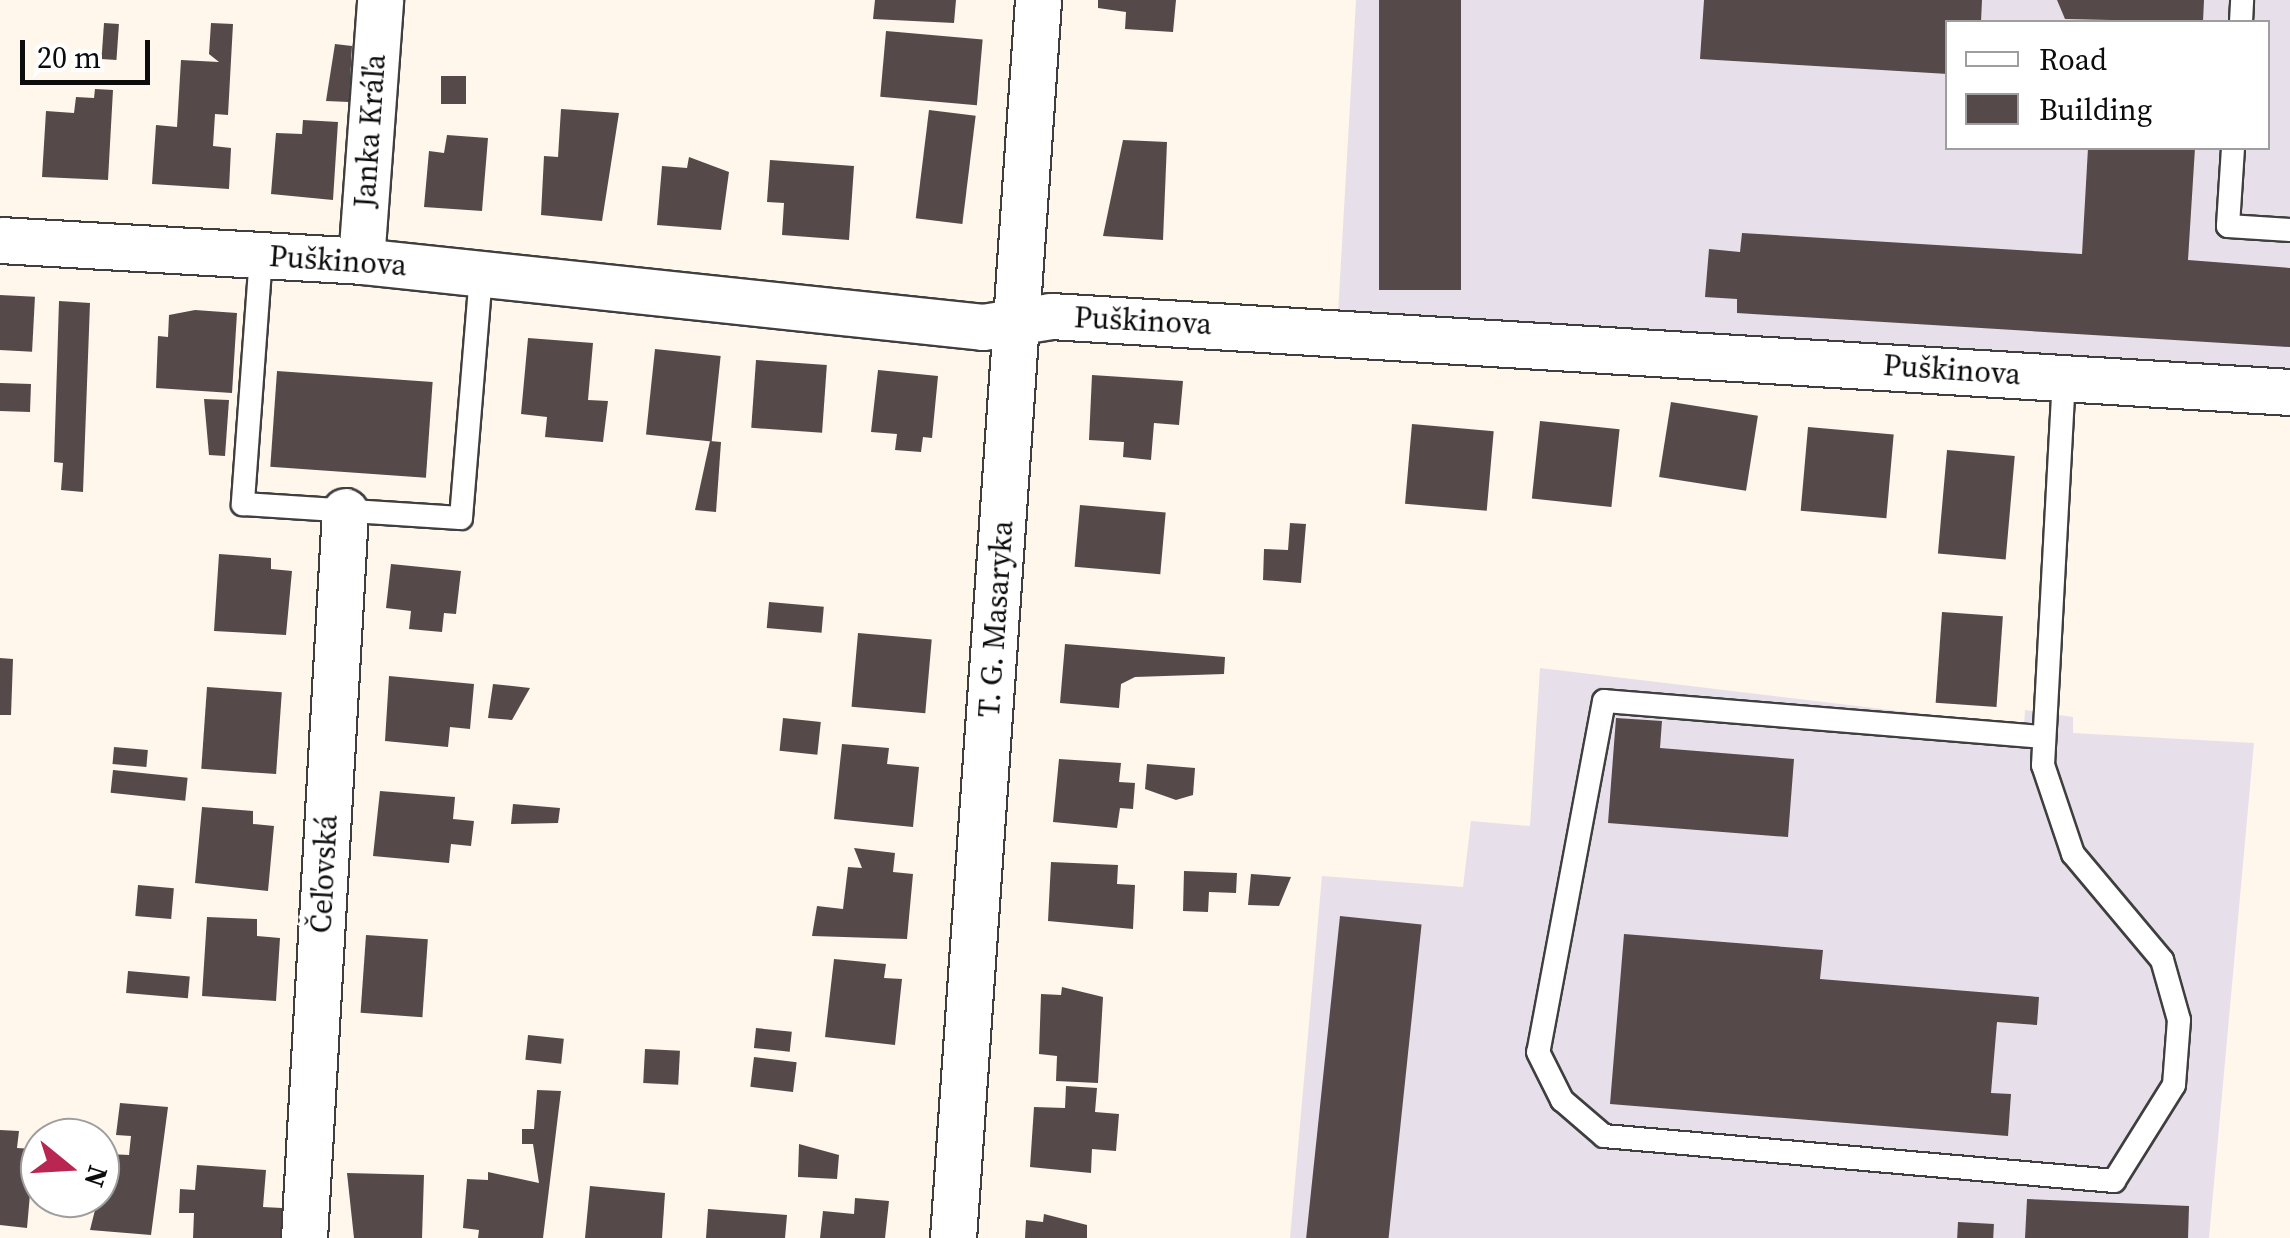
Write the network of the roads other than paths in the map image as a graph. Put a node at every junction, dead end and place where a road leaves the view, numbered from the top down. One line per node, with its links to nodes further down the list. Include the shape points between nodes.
1 (380, 0): 7 (street, Janka Kráľa)
2 (1038, 0): 9 (street, T. G. Masaryka)
3 (2233, 150): 4 (lane, via 2228,226)
4 (2290, 230)
5 (0, 240): 6 (street, Puškinova)
6 (261, 256): 7 (street, Puškinova); 12 (lane, via 242,504)
7 (361, 261): 8 (street, Puškinova)
8 (481, 273): 9 (street, Puškinova, via 983,328); 12 (lane, via 461,518)
9 (1017, 323): 10 (street, Puškinova, via 1051,316); 15 (street, T. G. Masaryka)
10 (2064, 378): 11 (street, Puškinova); 13 (lane)
11 (2290, 392)
12 (345, 511): 14 (street, Čeľovská)
13 (2042, 737): 13 (lane, via 2072,854 2162,960 2179,1020 2174,1085 2114,1181 1604,1136 1562,1100 1538,1052 1604,701)
14 (304, 1238)
15 (953, 1238)

